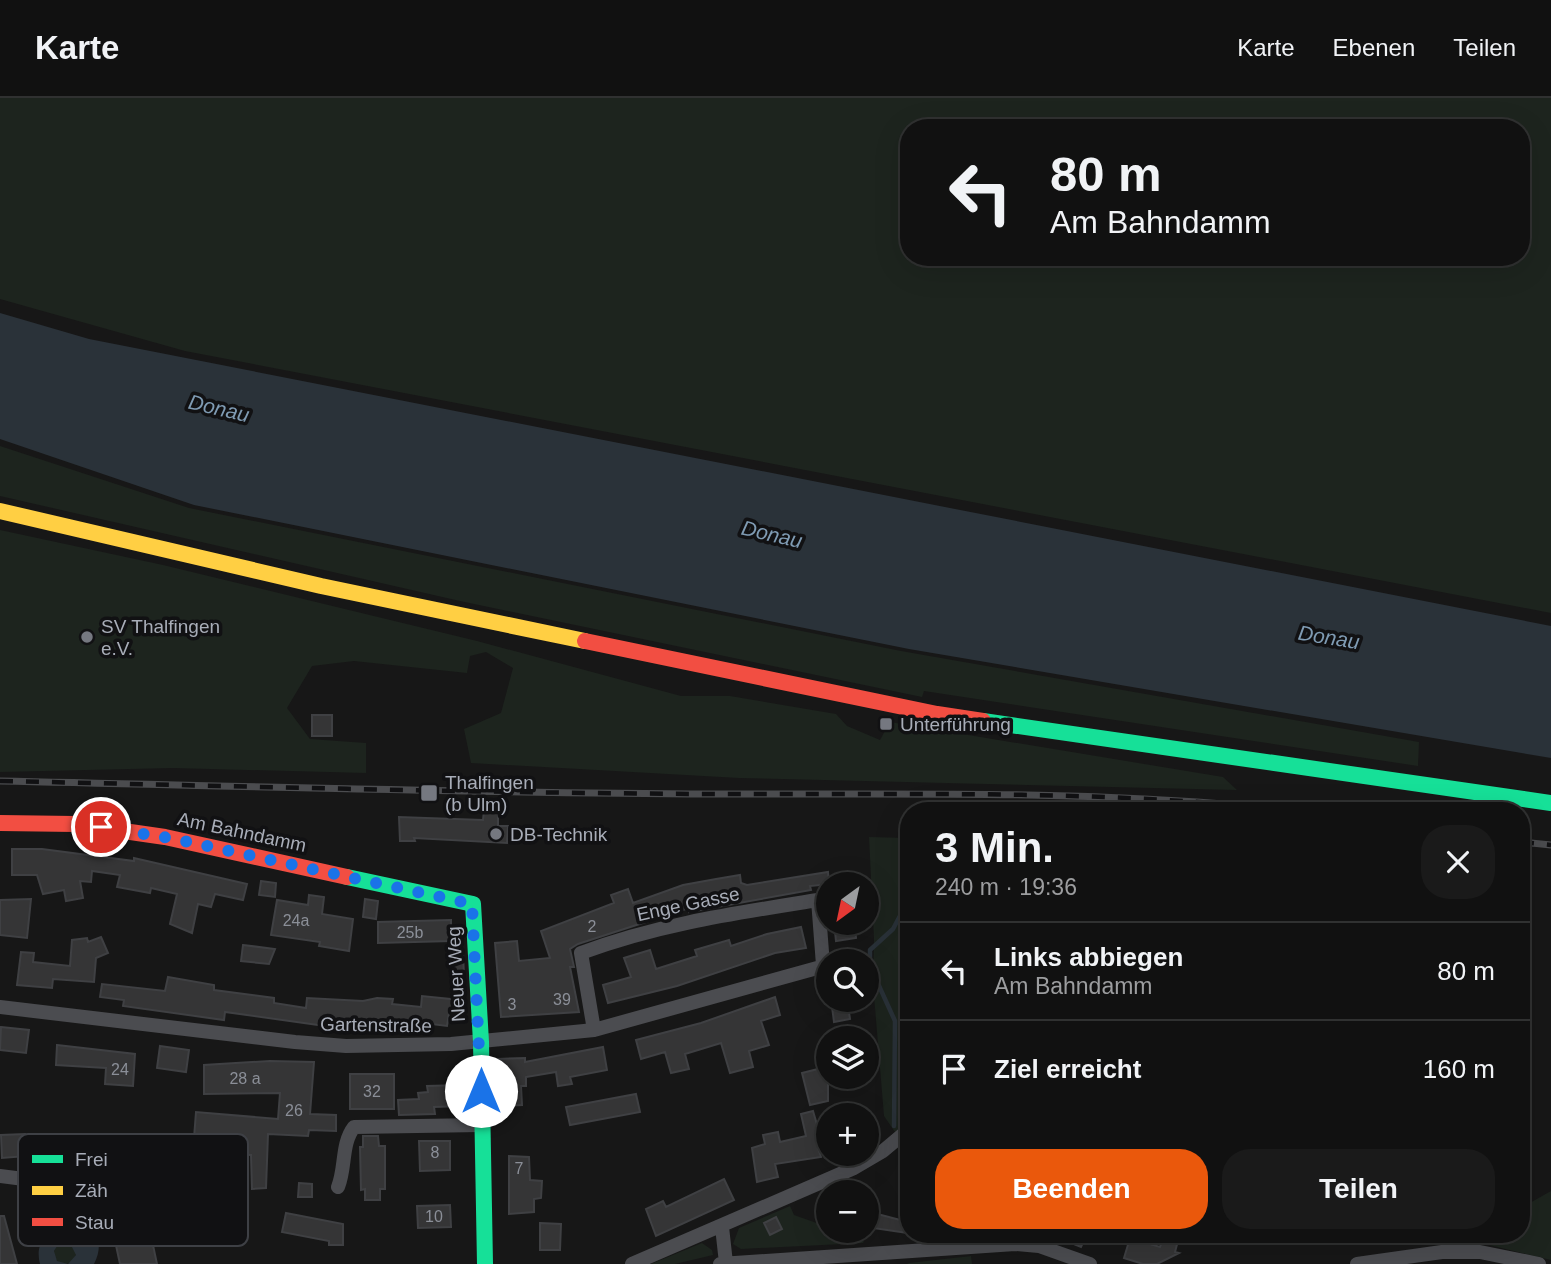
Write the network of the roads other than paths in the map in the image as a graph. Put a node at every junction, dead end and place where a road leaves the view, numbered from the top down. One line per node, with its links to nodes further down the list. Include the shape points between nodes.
1 (0, 511): 2 (street, via 321,586 937,714)
2 (1551, 803)
3 (0, 823): 4 (street, Am Bahndamm, via 75,824 175,839)
4 (472, 904): 9 (street, Neuer Weg)
5 (823, 949): 8 (street, Enge Gasse, via 818,900 689,920 618,939 581,953)
6 (816, 968): 8 (street, Gartenstraße)
7 (0, 1007): 9 (street, Gartenstraße, via 333,1045)
8 (594, 1030): 9 (street, Gartenstraße)
9 (481, 1042): 10 (street, Neuer Weg)
10 (481, 1125): 14 (street, via 354,1127 346,1138 345,1169); 19 (street, Neuer Weg)
11 (900, 1137): 15 (street, via 854,1168)
12 (0, 1176): 13 (street)
13 (18, 1178)
14 (338, 1187)
15 (722, 1227): 18 (street); 20 (street)
16 (885, 1258): 17 (street); 21 (street, via 1023,1244)
17 (745, 1262): 18 (street)
18 (723, 1263)
19 (485, 1264)
20 (632, 1264)
21 (1090, 1264)
22 (1356, 1264): 23 (street, via 1442,1252 1480,1252)
23 (1539, 1264)

